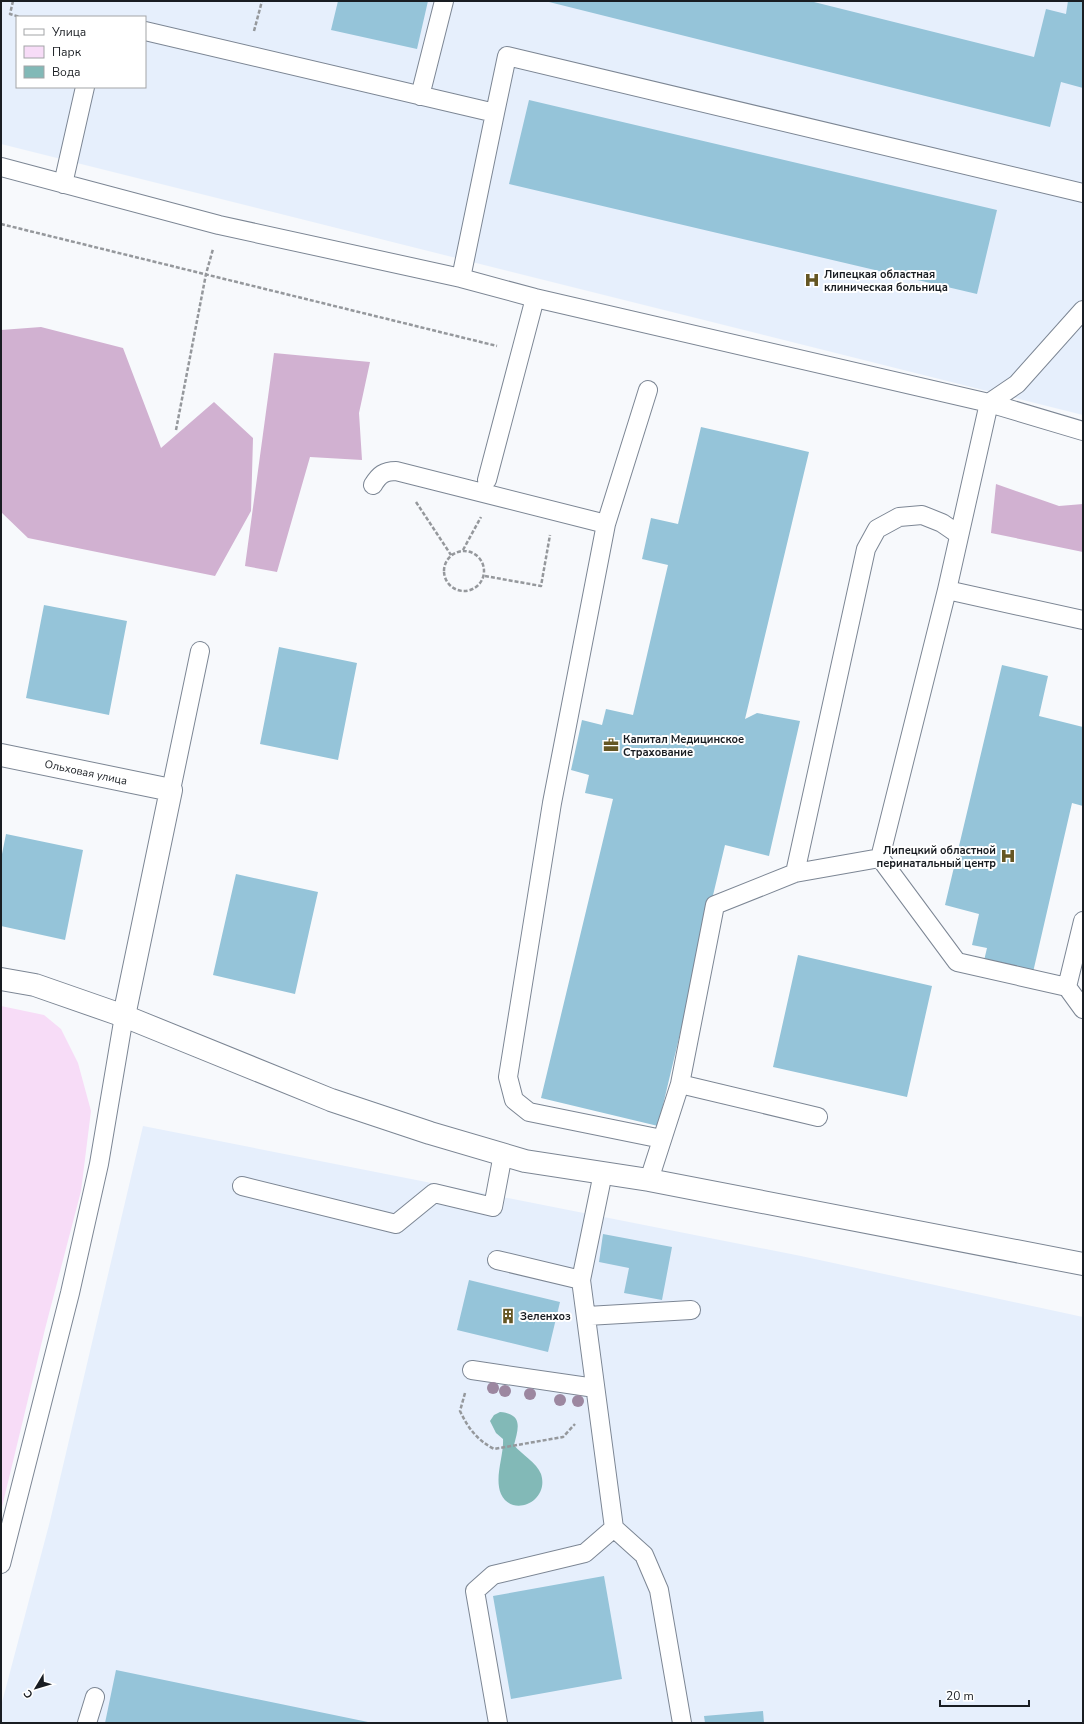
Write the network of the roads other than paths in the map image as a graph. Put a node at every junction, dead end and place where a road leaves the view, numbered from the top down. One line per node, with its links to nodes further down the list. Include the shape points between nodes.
1 (444, 1): 4 (lane)
2 (146, 31): 4 (lane)
3 (85, 88): 7 (lane)
4 (420, 96): 5 (lane)
5 (495, 113): 8 (lane, via 506,56); 9 (lane)
6 (1, 167): 7 (lane)
7 (63, 184): 9 (lane, via 219,225)
8 (1083, 193)
9 (461, 278): 10 (lane)
10 (535, 298): 13 (lane); 15 (lane)
11 (1083, 310): 13 (lane, via 1017,384)
12 (648, 390): 17 (lane)
13 (989, 404): 14 (lane); 18 (lane)
14 (1083, 431)
15 (487, 480)
16 (373, 485): 17 (lane, via 386,471 396,471)
17 (606, 524): 33 (lane, via 552,803 508,1077 514,1100 530,1112)
18 (958, 534): 19 (lane); 25 (lane, via 942,523 922,515 899,517 877,529 866,549)
19 (947, 590): 20 (lane); 24 (lane)
20 (1083, 620)
21 (200, 651): 23 (lane)
22 (1, 755): 23 (street, Ольховая улица)
23 (171, 790): 30 (street)
24 (880, 858): 25 (lane); 28 (lane, via 957,962)
25 (796, 873): 31 (lane, via 715,905)
26 (1083, 921): 28 (lane)
27 (1, 979): 30 (street, via 35,985)
28 (1067, 988): 29 (lane)
29 (1083, 1009)
30 (124, 1016): 34 (street, via 332,1100); 46 (lane, via 99,1164 70,1293)
31 (680, 1084): 32 (lane); 33 (lane)
32 (818, 1117)
33 (662, 1139): 36 (lane)
34 (503, 1154): 35 (street, via 525,1161); 37 (lane, via 493,1207 434,1193 396,1224)
35 (603, 1173): 36 (street); 40 (lane)
36 (648, 1180): 39 (street)
37 (242, 1186)
38 (497, 1260): 40 (lane)
39 (1083, 1264)
40 (581, 1280): 42 (lane)
41 (691, 1310): 42 (lane)
42 (587, 1316): 44 (lane)
43 (472, 1370): 44 (lane)
44 (595, 1388): 45 (lane)
45 (614, 1528): 49 (lane, via 585,1553 493,1575 475,1591); 50 (lane, via 644,1555 659,1590)
46 (1, 1564)
47 (95, 1697): 48 (lane)
48 (87, 1723)
49 (498, 1723)
50 (682, 1723)

